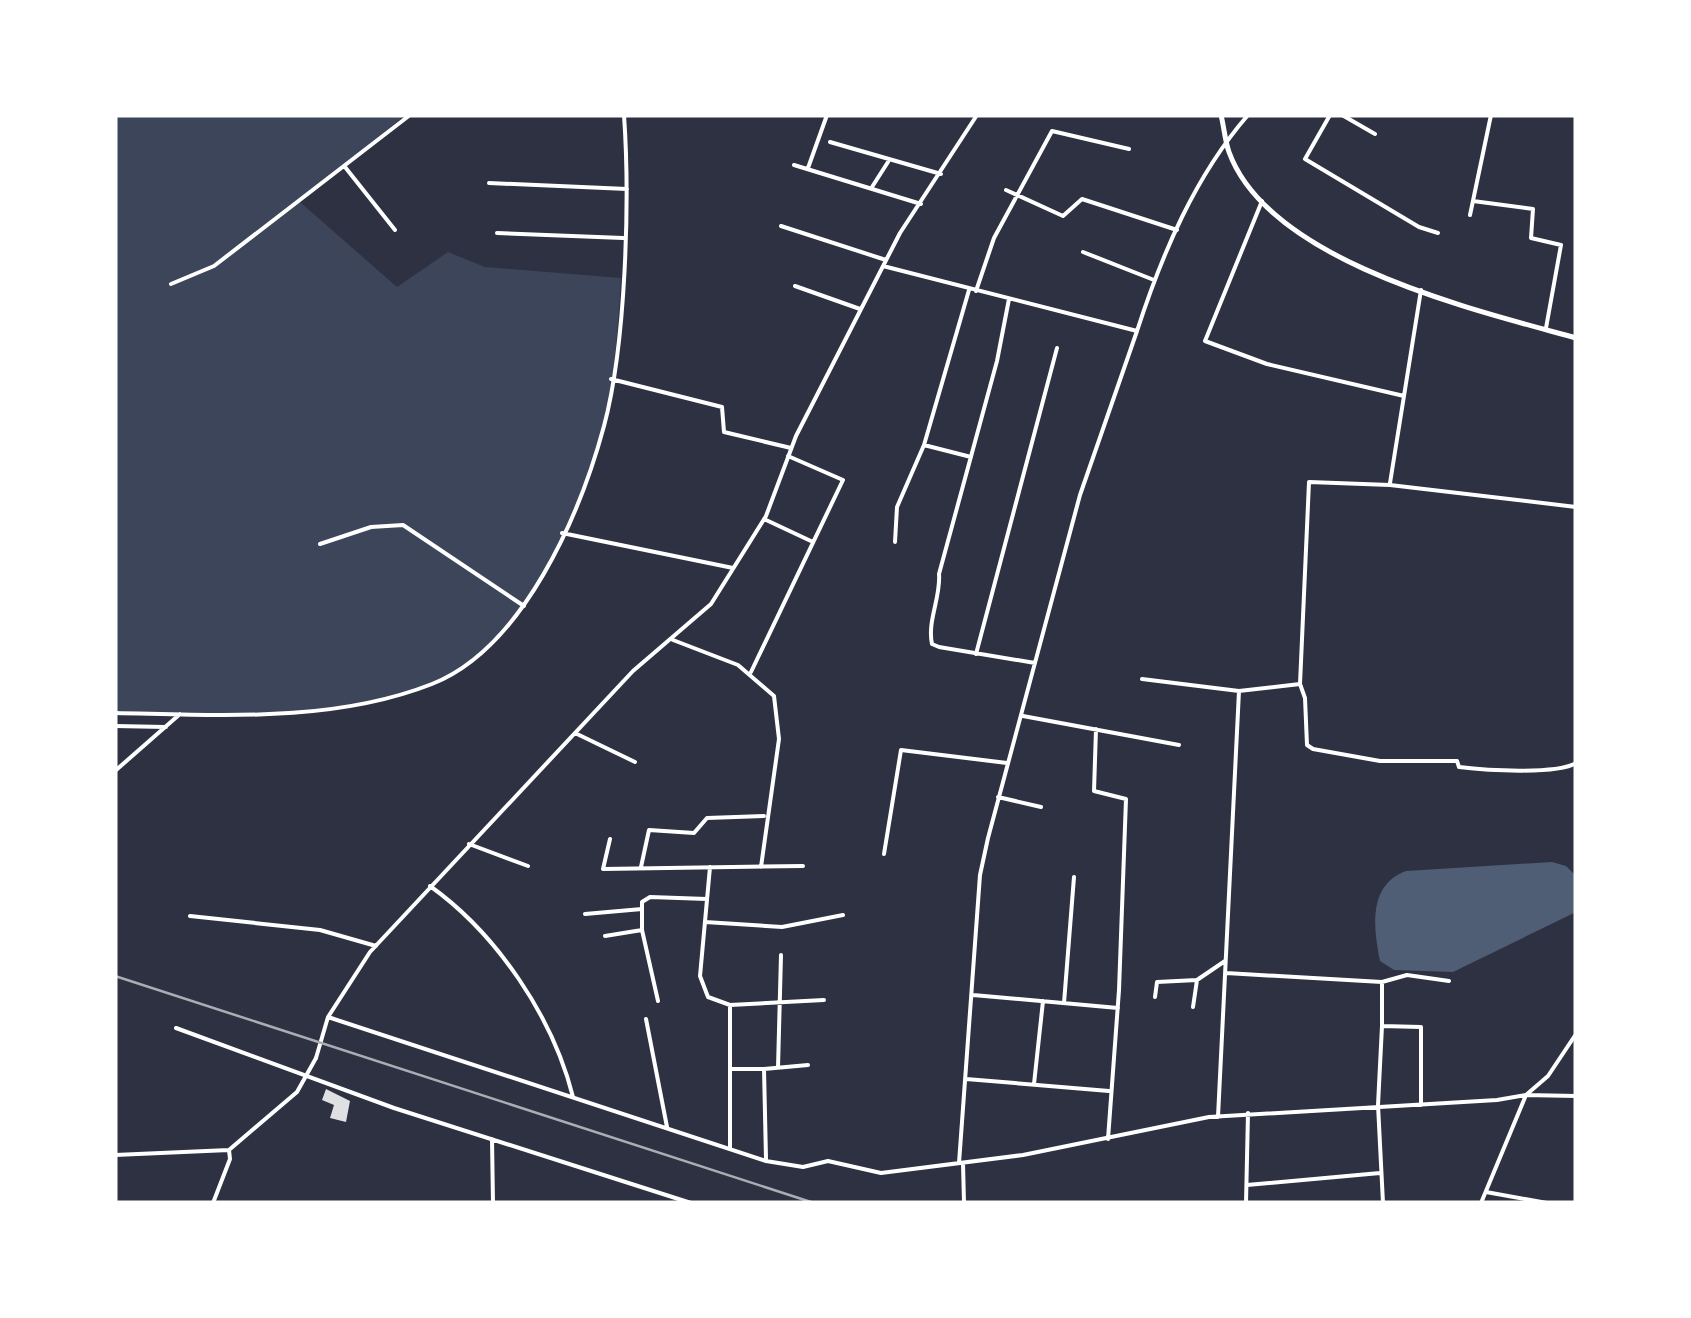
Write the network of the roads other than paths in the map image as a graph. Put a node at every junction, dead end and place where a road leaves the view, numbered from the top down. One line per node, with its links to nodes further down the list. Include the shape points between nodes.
1 (410, 115): 16 (street)
2 (624, 115): 21 (street)
3 (827, 115): 17 (street)
4 (977, 115): 18 (street)
5 (1221, 115): 11 (main road)
6 (1248, 115): 11 (street)
7 (1330, 115): 31 (street, via 1305,160)
8 (1342, 115): 10 (street)
9 (1491, 115): 25 (street)
10 (1375, 134)
11 (1227, 140): 24 (main road); 30 (street)
12 (830, 142): 14 (street)
13 (1129, 149): 23 (street, via 1052,131)
14 (889, 160): 18 (street); 20 (street)
15 (794, 165): 17 (street)
16 (345, 167): 29 (street); 37 (street, via 214,266)
17 (808, 168): 20 (street)
18 (941, 174): 26 (street)
19 (489, 183): 21 (street)
20 (872, 187): 26 (street)
21 (626, 189): 33 (street)
22 (1006, 190): 23 (street)
23 (1015, 197): 30 (street, via 1063,216 1082,199); 41 (street)
24 (1262, 201): 40 (main road, via 1324,250); 49 (street, via 1206,340 1256,361)
25 (1472, 201): 27 (street); 44 (street, via 1534,209 1532,238 1561,246)
26 (921, 204): 35 (street)
27 (1470, 215)
28 (780, 226): 35 (street)
29 (395, 230)
30 (1177, 230): 36 (street)
31 (1438, 233)
32 (497, 234): 33 (street)
33 (624, 238): 48 (street)
34 (1083, 252): 36 (street)
35 (884, 263): 39 (street); 43 (street)
36 (1154, 280): 45 (street)
37 (171, 284)
38 (795, 286): 43 (street)
39 (969, 290): 41 (street); 50 (street)
40 (1421, 290): 44 (main road); 49 (street)
41 (976, 292): 42 (street)
42 (1010, 299): 45 (street); 53 (street)
43 (860, 308): 51 (street)
44 (1546, 330): 46 (main road)
45 (1137, 331): 65 (street, via 1080,495)
46 (1576, 338)
47 (1058, 348): 64 (street)
48 (611, 379): 51 (street, via 722,407 724,432); 57 (street, via 605,424)
49 (1404, 396): 54 (street)
50 (924, 445): 53 (street); 59 (street, via 897,507)
51 (791, 448): 52 (street)
52 (788, 456): 56 (street); 58 (street, via 843,480)
53 (971, 457): 64 (street, via 930,634 939,647)
54 (1390, 485): 55 (street); 68 (street, via 1309,482)
55 (1576, 507)
56 (764, 519): 58 (street); 61 (street)
57 (562, 533): 61 (street); 62 (street)
58 (814, 542): 66 (street)
59 (895, 542)
60 (320, 544): 62 (street, via 371,526 404,525)
61 (734, 569): 63 (street, via 710,604)
62 (524, 606): 71 (street, via 493,644 433,683 342,707)
63 (671, 639): 66 (street); 76 (street)
64 (976, 654): 65 (street)
65 (1036, 663): 72 (street)
66 (751, 672): 84 (street, via 774,696 779,714)
67 (1142, 680): 69 (street)
68 (1300, 684): 69 (street); 80 (street, via 1307,745 1314,749 1380,761 1458,761 1459,767 1482,769)
69 (1239, 691): 105 (street)
70 (115, 713): 71 (street)
71 (180, 714): 74 (street)
72 (1023, 716): 75 (street); 79 (street)
73 (115, 726): 74 (street)
74 (166, 727): 81 (street)
75 (1096, 729): 77 (street); 119 (street, via 1094,791 1126,799)
76 (575, 732): 78 (street); 86 (street)
77 (1179, 745)
78 (635, 762)
79 (1008, 763): 82 (street); 87 (street, via 901,750)
80 (1576, 763)
81 (115, 771)
82 (998, 797): 83 (street); 110 (street, via 980,874)
83 (1041, 807)
84 (764, 816): 91 (street); 92 (street, via 707,818 694,833 648,830)
85 (610, 839): 92 (street, via 603,869)
86 (469, 844): 88 (street); 94 (street)
87 (884, 854)
88 (528, 866)
89 (803, 866): 91 (street)
90 (710, 867): 91 (street); 92 (street); 95 (street)
91 (761, 867)
92 (640, 868)
93 (1074, 877): 115 (street)
94 (430, 886): 103 (street); 135 (street, via 500,953 530,996)
95 (707, 898): 96 (street, via 650,897); 100 (street)
96 (642, 909): 97 (street); 101 (street)
97 (585, 914)
98 (843, 915): 100 (street, via 782,927)
99 (190, 916): 103 (street, via 320,930)
100 (704, 922): 117 (street, via 702,985 708,997)
101 (642, 930): 102 (street); 113 (street)
102 (605, 936)
103 (376, 946): 120 (street)
104 (781, 956): 116 (street)
105 (1225, 961): 106 (street); 107 (street)
106 (1224, 973): 109 (street); 139 (street)
107 (1197, 980): 111 (street, via 1157,982); 118 (street)
108 (1449, 981): 109 (street, via 1408,974)
109 (1382, 982): 122 (street)
110 (973, 996): 114 (street); 130 (street)
111 (1156, 997)
112 (824, 1000): 116 (street)
113 (658, 1001)
114 (1043, 1001): 115 (street); 131 (street)
115 (1064, 1002): 119 (street)
116 (780, 1004): 117 (street); 126 (street)
117 (730, 1005): 127 (street)
118 (1193, 1006)
119 (1118, 1008): 132 (street)
120 (328, 1017): 129 (street); 135 (street)
121 (646, 1019): 140 (street)
122 (1382, 1026): 136 (street); 137 (street, via 1421,1026)
123 (176, 1028): 129 (street)
124 (1576, 1034): 133 (street)
125 (808, 1065): 126 (street)
126 (778, 1068): 128 (street)
127 (730, 1069): 128 (street); 143 (street)
128 (764, 1069): 146 (street)
129 (308, 1075): 142 (street); 144 (street, via 277,1112)
130 (966, 1078): 131 (street); 147 (street)
131 (1034, 1084): 132 (street)
132 (1109, 1091): 141 (street)
133 (1526, 1095): 134 (street); 137 (street); 150 (street)
134 (1576, 1096)
135 (573, 1097): 140 (street)
136 (1378, 1105): 137 (street); 138 (street); 148 (street)
137 (1422, 1105)
138 (1248, 1114): 139 (street); 149 (street)
139 (1218, 1116): 141 (street)
140 (667, 1127): 143 (street)
141 (1108, 1139): 147 (street)
142 (492, 1140): 151 (street); 153 (street)
143 (730, 1148): 146 (street)
144 (228, 1150): 145 (street); 152 (street)
145 (115, 1155)
146 (766, 1161): 147 (street, via 803,1167 828,1162 880,1174)
147 (961, 1163): 155 (street)
148 (1380, 1173): 149 (street); 157 (street)
149 (1247, 1185): 156 (street)
150 (1486, 1192): 158 (street); 159 (street)
151 (675, 1201): 154 (street)
152 (213, 1203)
153 (493, 1203)
154 (691, 1203)
155 (964, 1203)
156 (1246, 1203)
157 (1384, 1203)
158 (1480, 1203)
159 (1547, 1203)

